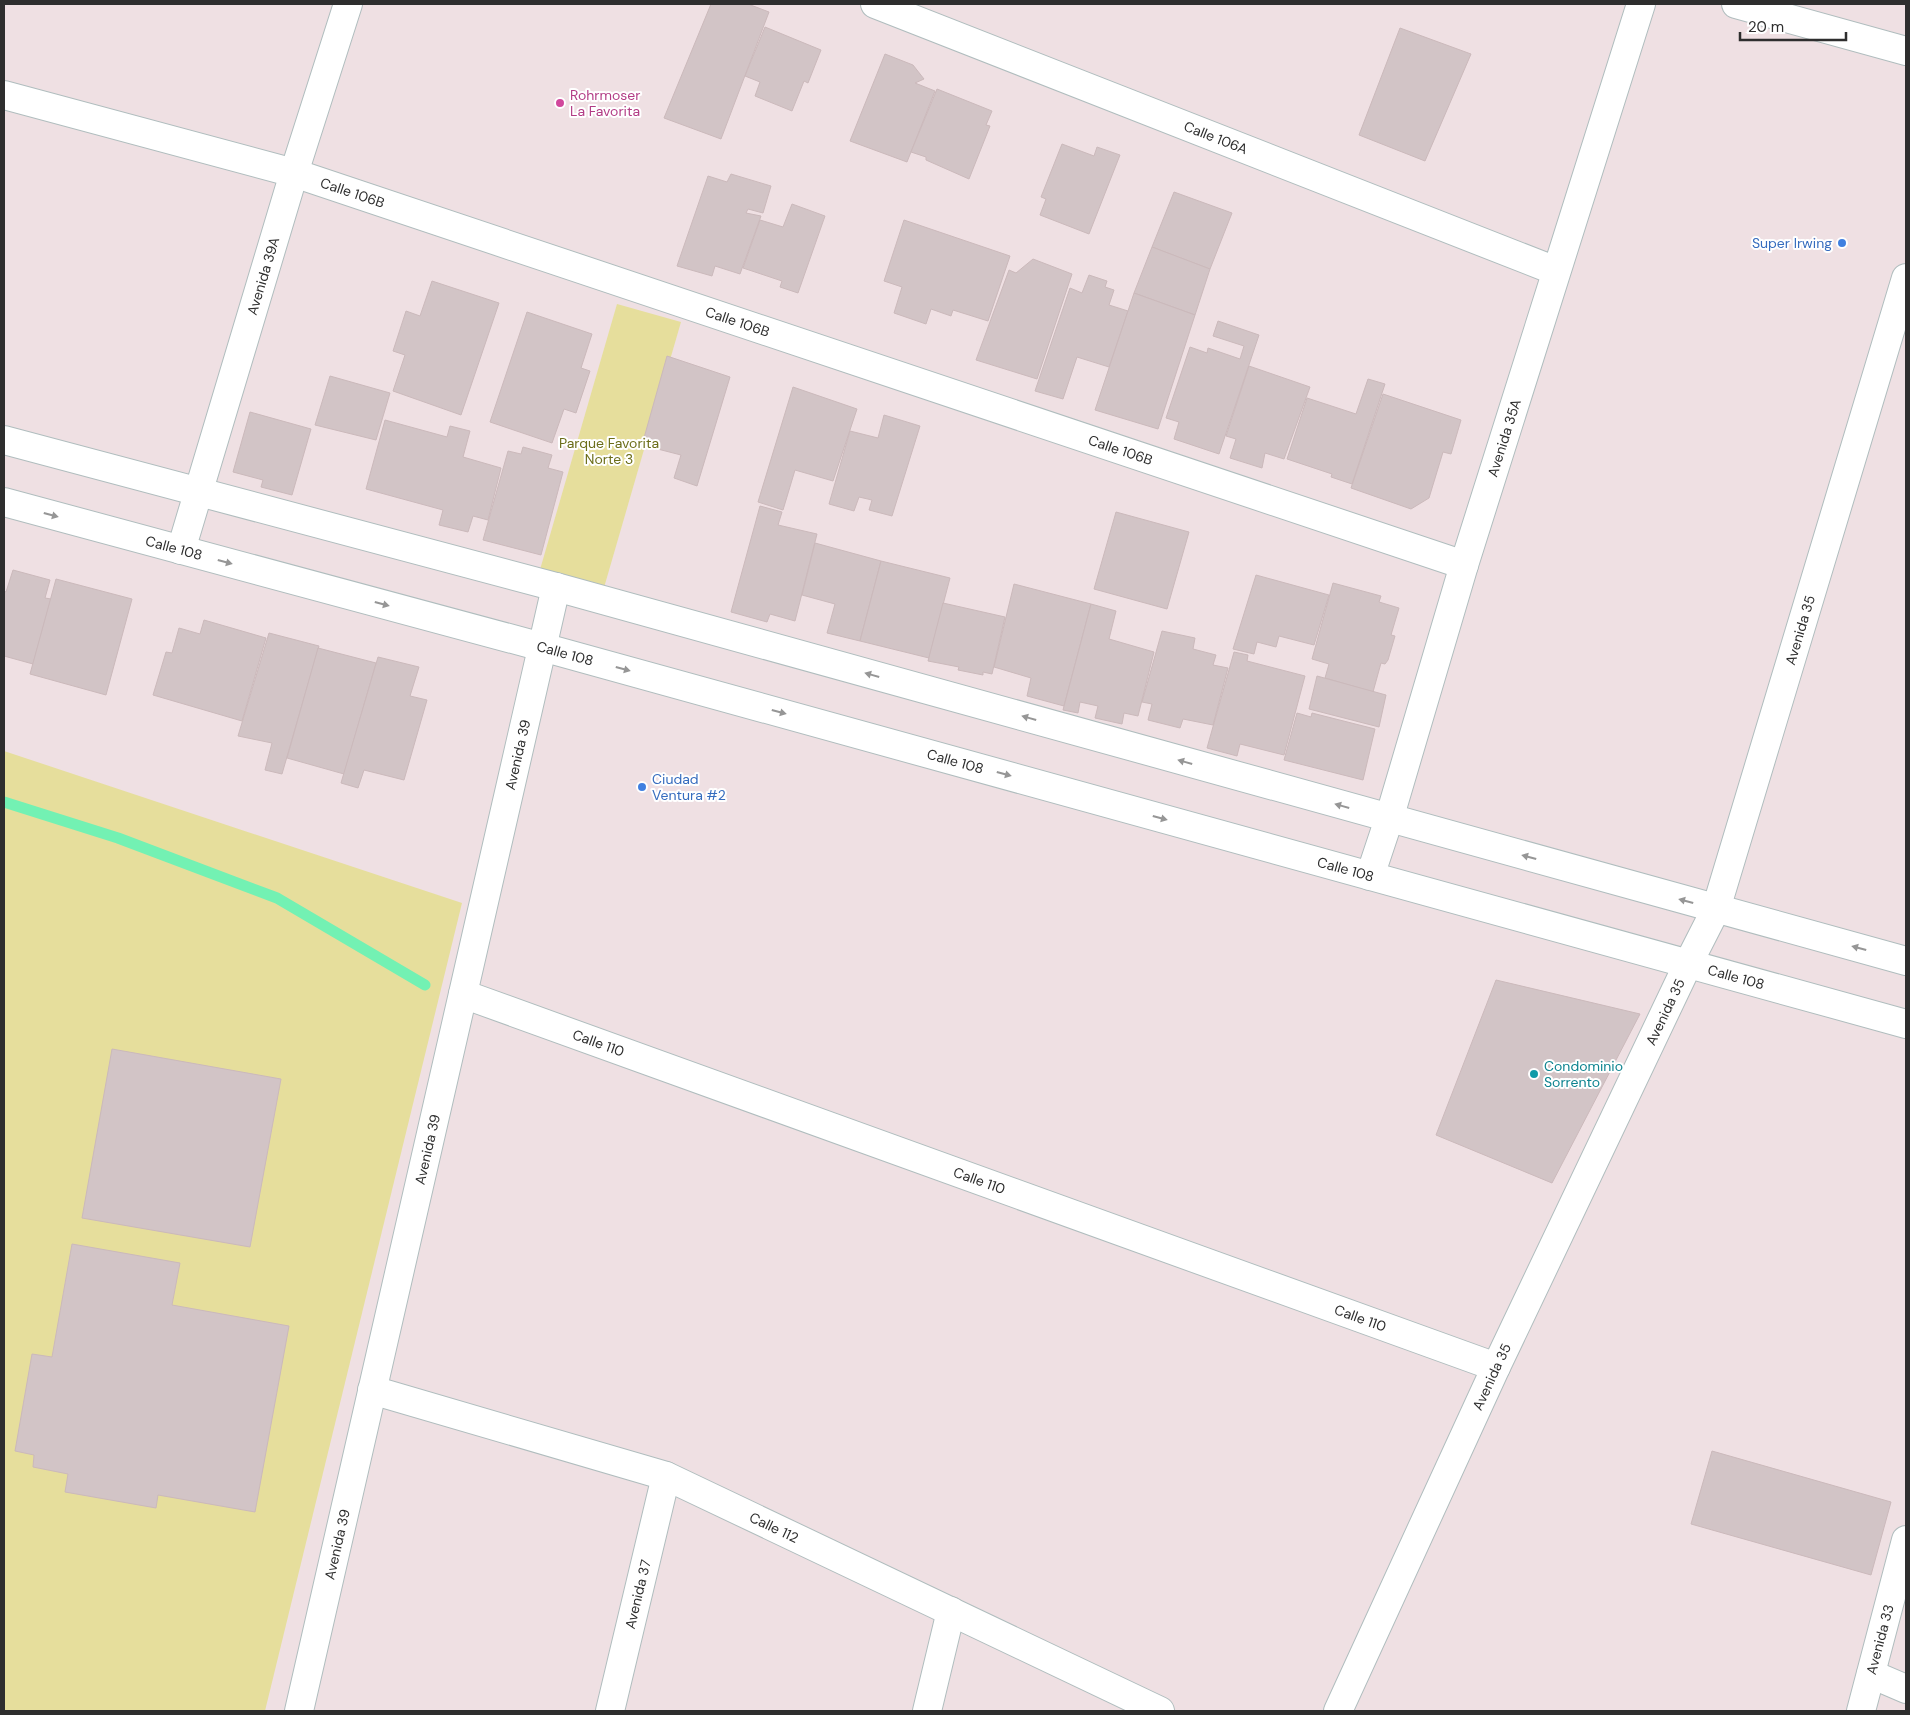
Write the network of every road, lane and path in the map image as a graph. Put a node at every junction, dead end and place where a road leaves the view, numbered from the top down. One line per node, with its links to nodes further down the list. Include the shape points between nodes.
1 (348, 4): 7 (street, Avenida 39A)
2 (875, 4): 8 (street, Calle 106A)
3 (1641, 4): 8 (street, Avenida 35A)
4 (1736, 4): 5 (street)
5 (1906, 52)
6 (4, 96): 7 (street, Calle 106B)
7 (294, 173): 11 (street, Avenida 39A); 14 (street, Calle 106B)
8 (1556, 271): 14 (street, Avenida 35A)
9 (1906, 278): 19 (street, Avenida 35)
10 (4, 440): 11 (street)
11 (198, 492): 13 (street, Avenida 39A); 15 (street)
12 (4, 502): 13 (street, Calle 108, one-way to 13)
13 (182, 550): 16 (street, Calle 108, one-way to 16)
14 (1464, 565): 17 (street, Avenida 35A)
15 (556, 587): 16 (street, Avenida 39); 17 (street, one-way to 15)
16 (542, 647): 18 (street, Calle 108, one-way to 18); 22 (street, Avenida 39)
17 (1389, 818): 18 (street, Avenida 35A); 19 (street, one-way to 17)
18 (1370, 876): 21 (street, Calle 108)
19 (1716, 909): 20 (street, one-way to 19); 21 (street, Avenida 35)
20 (1906, 961)
21 (1688, 964): 23 (street, Calle 108); 24 (street, Avenida 35)
22 (463, 994): 24 (street, Calle 110); 25 (street, Avenida 39)
23 (1906, 1024)
24 (1496, 1367): 35 (street, Avenida 35)
25 (372, 1390): 26 (street, Calle 112); 31 (street, Avenida 39)
26 (666, 1476): 28 (street, Calle 112); 32 (street, Avenida 37)
27 (1906, 1540): 29 (street, Avenida 33)
28 (951, 1611): 33 (street); 34 (street, Calle 112)
29 (1871, 1674): 30 (street); 36 (street, Avenida 33)
30 (1906, 1689)
31 (299, 1711)
32 (610, 1711)
33 (927, 1711)
34 (1160, 1711)
35 (1338, 1711)
36 (1861, 1711)

